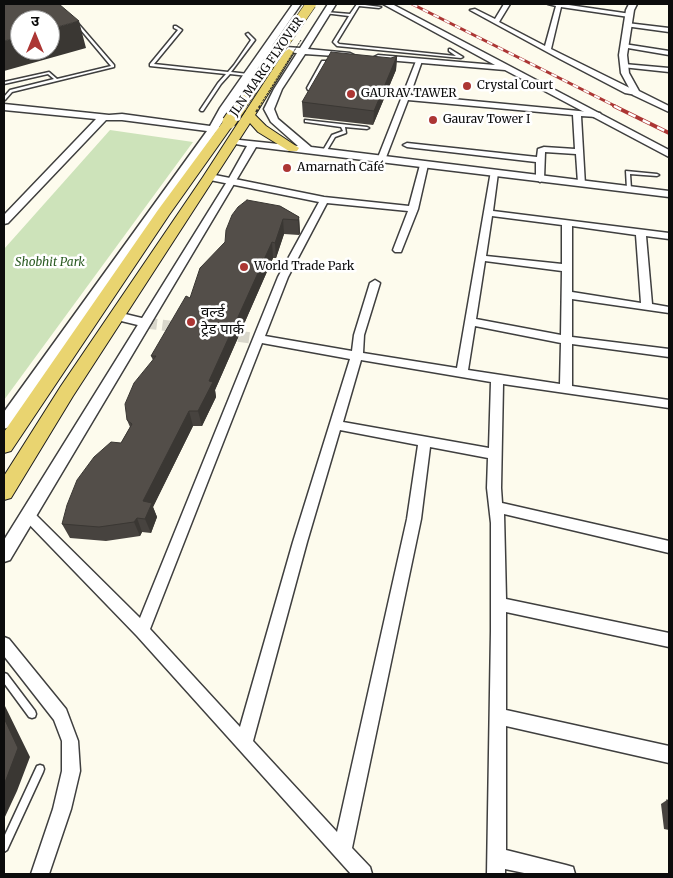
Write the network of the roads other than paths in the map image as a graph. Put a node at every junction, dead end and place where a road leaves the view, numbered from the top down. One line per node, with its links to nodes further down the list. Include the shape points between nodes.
1 (297, 4): 21 (street)
2 (311, 4): 51 (main road, JLN MARG FLYOVER, bridge)
3 (320, 4): 44 (main road, JLN MARG FLYOVER)
4 (332, 4): 11 (street)
5 (507, 4): 15 (street)
6 (551, 4): 9 (street)
7 (633, 4): 13 (street)
8 (383, 5): 12 (lane, via 358,5); 31 (street)
9 (559, 5): 13 (street); 23 (street)
10 (473, 10): 15 (street)
11 (326, 13): 12 (lane); 24 (street)
12 (350, 15): 22 (lane, via 335,42 338,45 461,57)
13 (629, 15): 16 (street)
14 (76, 22): 35 (lane, via 113,66)
15 (496, 22): 23 (street)
16 (627, 25): 18 (street); 20 (street)
17 (175, 27): 33 (lane, via 180,30 151,65)
18 (669, 30)
19 (248, 34): 33 (lane, via 253,40)
20 (624, 46): 25 (street); 30 (street)
21 (267, 48): 24 (street); 34 (street)
22 (450, 50)
23 (547, 50): 38 (street)
24 (303, 51): 26 (street); 55 (street, via 278,88 269,109 274,120)
25 (669, 53)
26 (340, 54): 27 (street); 28 (street)
27 (419, 61): 31 (street); 39 (street)
28 (337, 63): 29 (street); 37 (street, via 324,62)
29 (346, 64)
30 (624, 66): 32 (street); 38 (street)
31 (509, 68): 46 (street)
32 (669, 70)
33 (228, 74): 34 (lane); 43 (lane)
34 (248, 75): 51 (street)
35 (57, 80): 36 (lane, via 49,73); 40 (lane, via 11,91)
36 (4, 83)
37 (312, 88)
38 (636, 93): 42 (street)
39 (405, 97): 45 (street); 61 (street)
40 (4, 99)
41 (4, 106): 47 (street)
42 (669, 109)
43 (202, 110)
44 (252, 112): 51 (main road); 54 (main road, via 262,129)
45 (577, 113): 46 (street); 58 (street)
46 (597, 115): 59 (street)
47 (106, 118): 51 (street, via 117,122); 76 (street)
48 (306, 121): 49 (lane)
49 (344, 126): 50 (lane); 57 (lane, via 345,132 333,136)
50 (367, 128)
51 (221, 133): 52 (street); 67 (main road); 98 (street); 101 (main road)
52 (252, 144): 54 (street); 69 (street)
53 (407, 145): 56 (street)
54 (293, 148): 55 (street)
55 (307, 149): 57 (street)
56 (441, 149): 60 (street); 64 (street)
57 (324, 152): 61 (street)
58 (580, 152): 62 (street, via 544,149); 70 (street)
59 (669, 154)
60 (491, 155): 62 (street); 65 (street)
61 (381, 160): 63 (street)
62 (541, 160): 68 (street)
63 (424, 165): 64 (street); 74 (street)
64 (436, 166): 65 (street)
65 (491, 173): 68 (street); 75 (street)
66 (657, 175): 71 (lane, via 628,172)
67 (210, 177): 69 (street); 87 (main road)
68 (540, 179): 70 (street)
69 (233, 180): 73 (street); 88 (street)
70 (582, 183): 71 (street)
71 (629, 189): 72 (street)
72 (669, 194)
73 (324, 200): 74 (street); 90 (street, via 283,277)
74 (413, 209): 80 (street)
75 (488, 213): 77 (street); 81 (street)
76 (4, 221)
77 (567, 223): 78 (street); 82 (street)
78 (641, 232): 79 (street); 85 (street)
79 (669, 236)
80 (398, 250)
81 (481, 258): 82 (street); 89 (street)
82 (566, 268): 84 (street)
83 (375, 283): 93 (street, via 360,335)
84 (566, 295): 85 (street); 91 (street)
85 (647, 307): 86 (street)
86 (669, 310)
87 (117, 316): 88 (street); 103 (main road)
88 (146, 322): 105 (street)
89 (471, 322): 91 (street); 94 (street)
90 (258, 339): 93 (street); 109 (street)
91 (566, 340): 92 (street); 96 (street)
92 (669, 353)
93 (358, 356): 94 (street); 99 (street)
94 (462, 373): 95 (street)
95 (497, 379): 96 (street); 102 (street)
96 (566, 390): 97 (street)
97 (669, 404)
98 (4, 423)
99 (336, 425): 100 (street); 115 (street)
100 (425, 441): 102 (street); 119 (street, via 414,519)
101 (4, 446)
102 (495, 454): 104 (street)
103 (4, 492)
104 (497, 507): 106 (street); 108 (street)
105 (28, 516): 107 (street); 109 (street)
106 (669, 547)
107 (4, 555)
108 (499, 604): 110 (street); 114 (street)
109 (142, 630): 115 (street)
110 (669, 640)
111 (4, 644): 121 (street, via 60,715 70,741 71,770)
112 (4, 677): 113 (lane)
113 (32, 714)
114 (498, 716): 116 (street); 120 (street)
115 (244, 743): 119 (street)
116 (669, 754)
117 (40, 769): 118 (lane)
118 (4, 847)
119 (342, 851): 122 (street)
120 (496, 866): 123 (street)
121 (40, 874)
122 (363, 874)
123 (566, 874)

